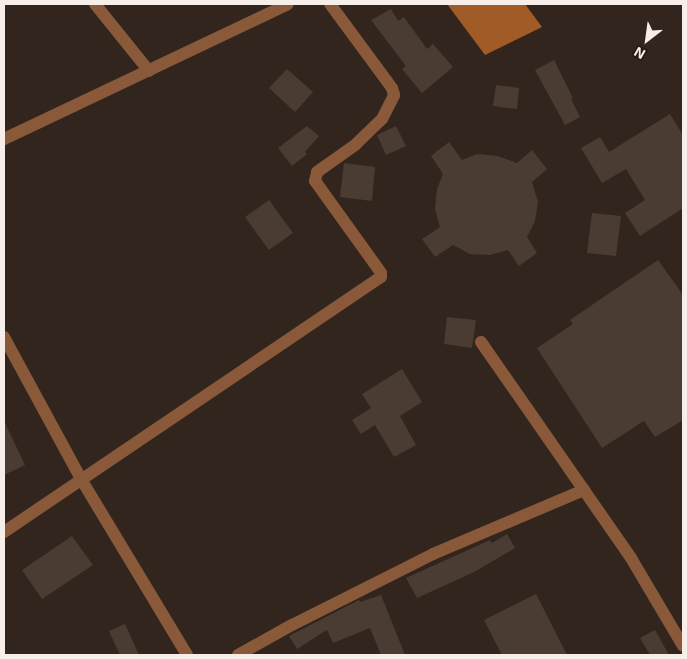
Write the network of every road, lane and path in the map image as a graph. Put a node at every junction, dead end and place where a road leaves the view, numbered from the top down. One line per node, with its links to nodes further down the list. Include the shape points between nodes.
1 (96, 4): 4 (street)
2 (288, 4): 4 (street)
3 (330, 4): 8 (street, via 394,95 382,119 355,146 317,172 315,181 374,262 381,277)
4 (149, 71): 5 (street)
5 (4, 139)
6 (4, 337): 8 (street)
7 (481, 342): 9 (street)
8 (81, 479): 10 (street); 12 (street)
9 (584, 490): 11 (street, via 631,558); 13 (street, via 433,554)
10 (4, 532)
11 (683, 646)
12 (187, 655)
13 (238, 655)

